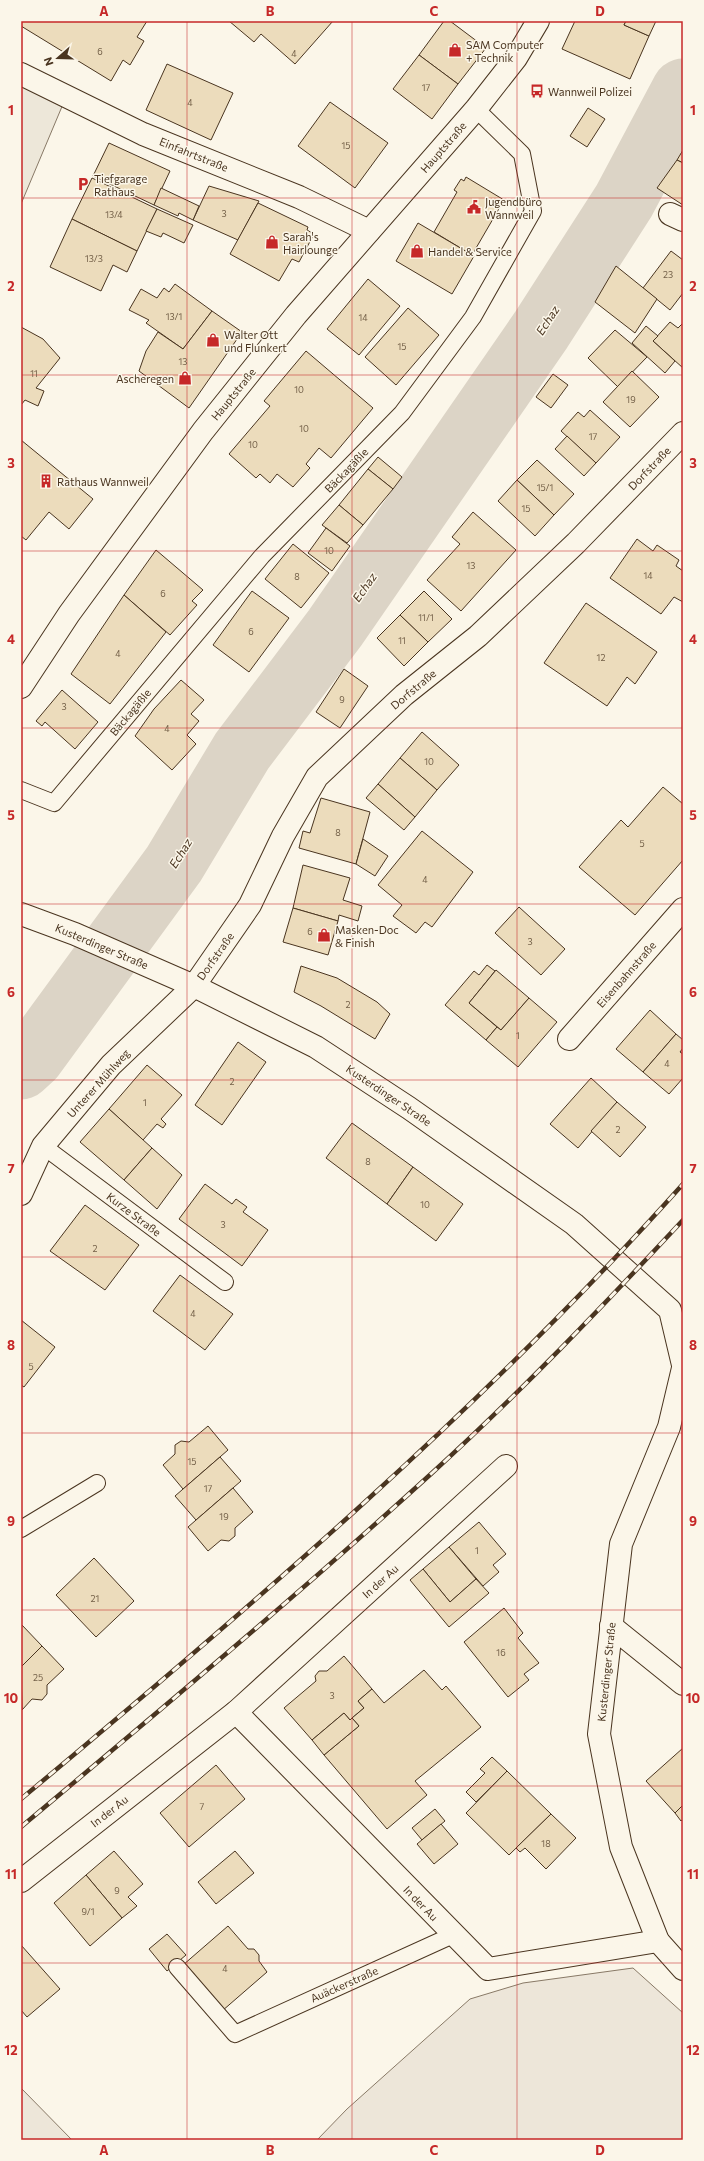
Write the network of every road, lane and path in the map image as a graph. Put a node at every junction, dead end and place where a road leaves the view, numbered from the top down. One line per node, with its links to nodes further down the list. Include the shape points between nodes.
1 (538, 21): 3 (street, Hauptstraße, via 516,58)
2 (21, 74): 4 (street, Einfahrtstraße, via 143,134 299,197)
3 (476, 109): 4 (street, Hauptstraße); 7 (lane, Bäckagäßle, via 522,154 533,211 473,317 402,413 262,556 54,803)
4 (369, 231): 6 (street, Hauptstraße, via 296,315 202,431 69,614)
5 (683, 433): 10 (street, Dorfstraße, via 576,543 484,630 404,695 317,777 283,836 250,905)
6 (21, 687)
7 (21, 790)
8 (683, 909): 11 (street, Eisenbahnstraße)
9 (21, 914): 10 (street, Kusterdinger Straße, via 75,934)
10 (194, 986): 12 (street, Unterer Mühlweg, via 111,1066); 15 (street, Kusterdinger Straße, via 316,1047 409,1108 574,1224 670,1310)
11 (569, 1038)
12 (43, 1146): 13 (street, Unterer Mühlweg); 14 (lane, Kurze Straße)
13 (21, 1194)
14 (225, 1282)
15 (683, 1367): 19 (street, Kusterdinger Straße, via 669,1427 621,1544)
16 (506, 1466): 21 (street, In der Au)
17 (97, 1483): 18 (lane)
18 (21, 1529)
19 (611, 1626): 20 (street); 24 (street, Kusterdinger Straße, via 599,1734 621,1847)
20 (683, 1684)
21 (236, 1712): 22 (street, In der Au); 23 (street, In der Au)
22 (21, 1881)
23 (453, 1935): 24 (street, In der Au, via 488,1969); 25 (lane, Auäckerstraße, via 235,2034)
24 (658, 1940): 26 (street, Kusterdinger Straße)
25 (177, 1967)
26 (683, 1970)

